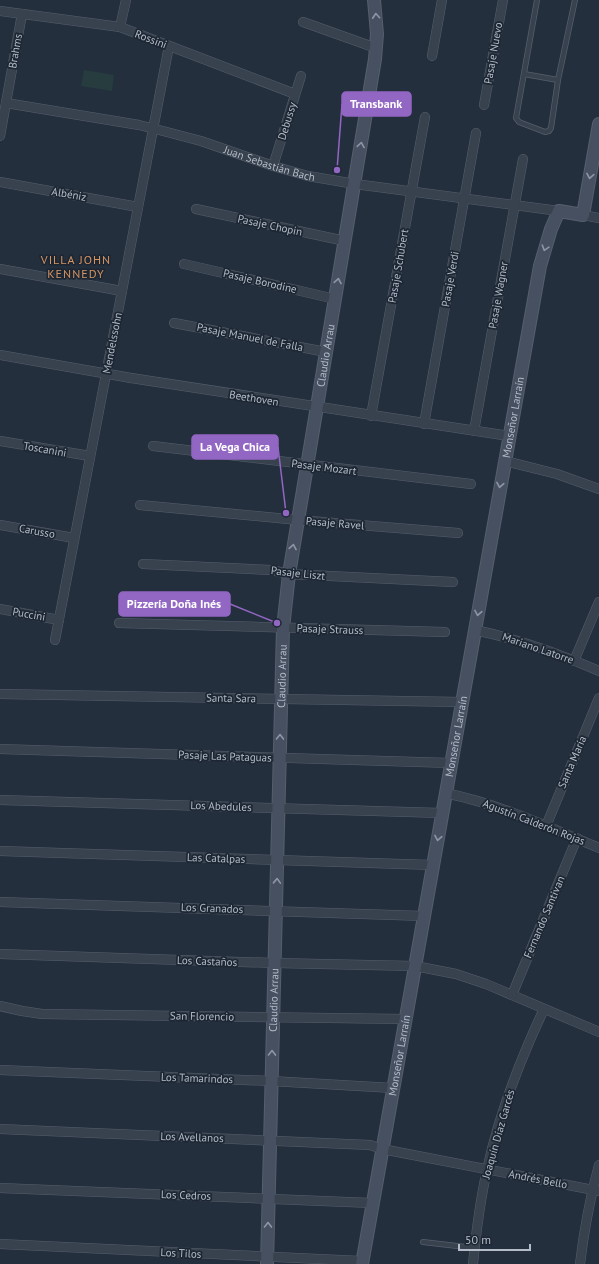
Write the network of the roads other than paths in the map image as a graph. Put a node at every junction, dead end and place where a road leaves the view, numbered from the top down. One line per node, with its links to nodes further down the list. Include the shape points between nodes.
1 (126, 0): 10 (street)
2 (374, 0): 12 (street, Claudio Arrau, one-way to 2)
3 (442, 0): 13 (street)
4 (503, 0): 19 (street, Pasaje Nuevo)
5 (537, 0): 14 (lane)
6 (575, 0): 16 (lane)
7 (0, 11): 8 (street, Rossini)
8 (22, 14): 10 (street, Rossini); 18 (street, Brahms)
9 (303, 22): 12 (street)
10 (120, 27): 11 (street, Rossini)
11 (169, 46): 17 (street, Rossini); 22 (street, Mendelssohn)
12 (376, 48): 28 (street, Claudio Arrau, one-way to 12)
13 (432, 56)
14 (524, 74): 16 (lane); 16 (lane, via 516,119 545,132 551,128)
15 (301, 76): 17 (street, Debussy)
16 (558, 80)
17 (295, 94): 26 (street, Debussy)
18 (6, 103): 22 (street, Juan Sebastián Bach); 24 (street, Brahms)
19 (484, 105)
20 (425, 117): 29 (street, Pasaje Schubert)
21 (599, 124): 35 (street, one-way to 35)
22 (153, 128): 26 (street, Juan Sebastián Bach, via 201,141); 32 (street, Mendelssohn)
23 (476, 133): 30 (street, Pasaje Verdi)
24 (0, 136)
25 (523, 158): 31 (street, Pasaje Wagner)
26 (273, 166): 28 (street, Juan Sebastián Bach, via 308,176)
27 (0, 182): 32 (street, Albéniz)
28 (355, 184): 29 (street, Juan Sebastián Bach); 37 (street, Claudio Arrau)
29 (411, 191): 30 (street, Juan Sebastián Bach); 47 (street, Pasaje Schubert)
30 (464, 198): 31 (street, Juan Sebastián Bach); 48 (street, Pasaje Verdi)
31 (514, 205): 34 (street, Juan Sebastián Bach); 49 (street, Pasaje Wagner)
32 (138, 207): 40 (street, Mendelssohn)
33 (196, 208): 37 (street, Pasaje Chopin)
34 (559, 211): 35 (street, Juan Sebastián Bach); 50 (street, Monseñor Larraín, one-way to 50, via 540,266)
35 (583, 215): 36 (street)
36 (599, 218)
37 (345, 241): 41 (street, Claudio Arrau, one-way to 37)
38 (184, 264): 41 (street, Pasaje Borodine)
39 (0, 269): 40 (street)
40 (122, 291): 45 (street, Mendelssohn)
41 (335, 299): 43 (street, Claudio Arrau)
42 (174, 323): 43 (street, Pasaje Manuel de Falla)
43 (326, 352): 46 (street, Claudio Arrau)
44 (0, 355): 45 (street, Beethoven)
45 (106, 374): 46 (street, Beethoven); 53 (street, Mendelssohn)
46 (317, 408): 47 (street, Beethoven); 55 (street, Claudio Arrau)
47 (372, 416): 48 (street, Beethoven)
48 (424, 424): 49 (street, Beethoven)
49 (474, 431): 50 (street, Beethoven)
50 (509, 436): 54 (street, Monseñor Larraín)
51 (0, 441): 53 (street, Toscanini)
52 (153, 446): 55 (street, Pasaje Mozart)
53 (90, 456): 62 (street, Mendelssohn)
54 (505, 461): 57 (street); 71 (street, Monseñor Larraín, one-way to 71)
55 (307, 464): 56 (street, Pasaje Mozart); 59 (street, Claudio Arrau)
56 (470, 484)
57 (599, 488)
58 (140, 505): 59 (street, Pasaje Ravel)
59 (298, 520): 61 (street, Pasaje Ravel); 64 (street, Claudio Arrau, one-way to 59)
60 (0, 525): 62 (street, Carusso)
61 (458, 533)
62 (74, 538): 68 (street, Mendelssohn)
63 (143, 564): 64 (street, Pasaje Liszt, via 271,570)
64 (289, 574): 65 (street, Pasaje Liszt); 70 (street, Claudio Arrau)
65 (453, 582)
66 (599, 602): 74 (street)
67 (0, 609): 68 (street, Puccini)
68 (58, 620): 73 (street, Mendelssohn)
69 (119, 623): 70 (street, Pasaje Strauss)
70 (283, 628): 72 (street, Pasaje Strauss); 78 (street, Claudio Arrau)
71 (475, 630): 74 (street, Mariano Latorre, via 528,643); 79 (street, Monseñor Larraín)
72 (445, 632)
73 (55, 640)
74 (574, 660): 75 (street, Mariano Latorre)
75 (599, 671)
76 (0, 694): 78 (street, Santa Sara)
77 (599, 698): 87 (street, Santa María)
78 (281, 699): 79 (street, Santa Sara); 81 (street, Claudio Arrau, one-way to 78)
79 (462, 702): 82 (street, Monseñor Larraín)
80 (0, 748): 81 (street, Pasaje Las Pataguas)
81 (280, 757): 82 (street, Pasaje Las Pataguas); 85 (street, Claudio Arrau)
82 (451, 763): 83 (street, Monseñor Larraín)
83 (445, 793): 86 (street, Monseñor Larraín); 87 (street, Agustín Calderón Rojas, via 489,804)
84 (0, 800): 85 (street, Los Abedules)
85 (278, 808): 86 (street, Los Abedules); 91 (street, Claudio Arrau)
86 (442, 813): 92 (street, Monseñor Larraín, one-way to 92)
87 (546, 826): 88 (street, Agustín Calderón Rojas)
88 (577, 838): 89 (street, Agustín Calderón Rojas); 99 (street, Fernando Santivan)
89 (599, 848)
90 (0, 851): 91 (street, Las Catalpas)
91 (277, 860): 92 (street, Las Catalpas); 94 (street, Claudio Arrau, one-way to 91)
92 (433, 865): 95 (street, Monseñor Larraín)
93 (0, 902): 94 (street, Los Granados)
94 (276, 910): 95 (street, Los Granados); 97 (street, Claudio Arrau)
95 (424, 916): 98 (street, Monseñor Larraín)
96 (0, 954): 97 (street, Los Castaños)
97 (274, 963): 98 (street, Los Castaños); 102 (street, Claudio Arrau)
98 (415, 966): 99 (street, Los Castaños, via 456,974); 103 (street, Monseñor Larraín)
99 (512, 995): 101 (street, Los Castaños)
100 (0, 1006): 102 (street, San Florencio, via 42,1014)
101 (544, 1009): 104 (street, Los Castaños); 112 (street, Joaquín Díaz Garcés, via 512,1087)
102 (273, 1018): 103 (street, San Florencio); 106 (street, Claudio Arrau, one-way to 102)
103 (405, 1019): 107 (street, Monseñor Larraín)
104 (599, 1032)
105 (0, 1070): 106 (street, Los Tamarindos)
106 (271, 1081): 107 (street, Los Tamarindos); 109 (street, Claudio Arrau)
107 (393, 1088): 110 (street, Monseñor Larraín)
108 (0, 1129): 109 (street, Los Avellanos)
109 (270, 1140): 110 (street, Los Avellanos, via 370,1144); 115 (street, Claudio Arrau)
110 (382, 1149): 112 (street, Andrés Bello); 116 (street, Monseñor Larraín)
111 (599, 1165): 114 (street)
112 (487, 1169): 114 (street, Andrés Bello); 119 (street, Joaquín Díaz Garcés)
113 (0, 1188): 115 (street, Los Cedros)
114 (596, 1190): 123 (street, via 586,1221)
115 (268, 1199): 116 (street, Los Cedros); 120 (street, Claudio Arrau, one-way to 115)
116 (372, 1203): 121 (street, Monseñor Larraín)
117 (423, 1242): 119 (lane)
118 (0, 1244): 120 (street, Los Tilos)
119 (474, 1248): 122 (street, Joaquín Díaz Garcés)
120 (267, 1260): 121 (street, Los Tilos)
121 (362, 1262)
122 (472, 1264)
123 (580, 1264)

